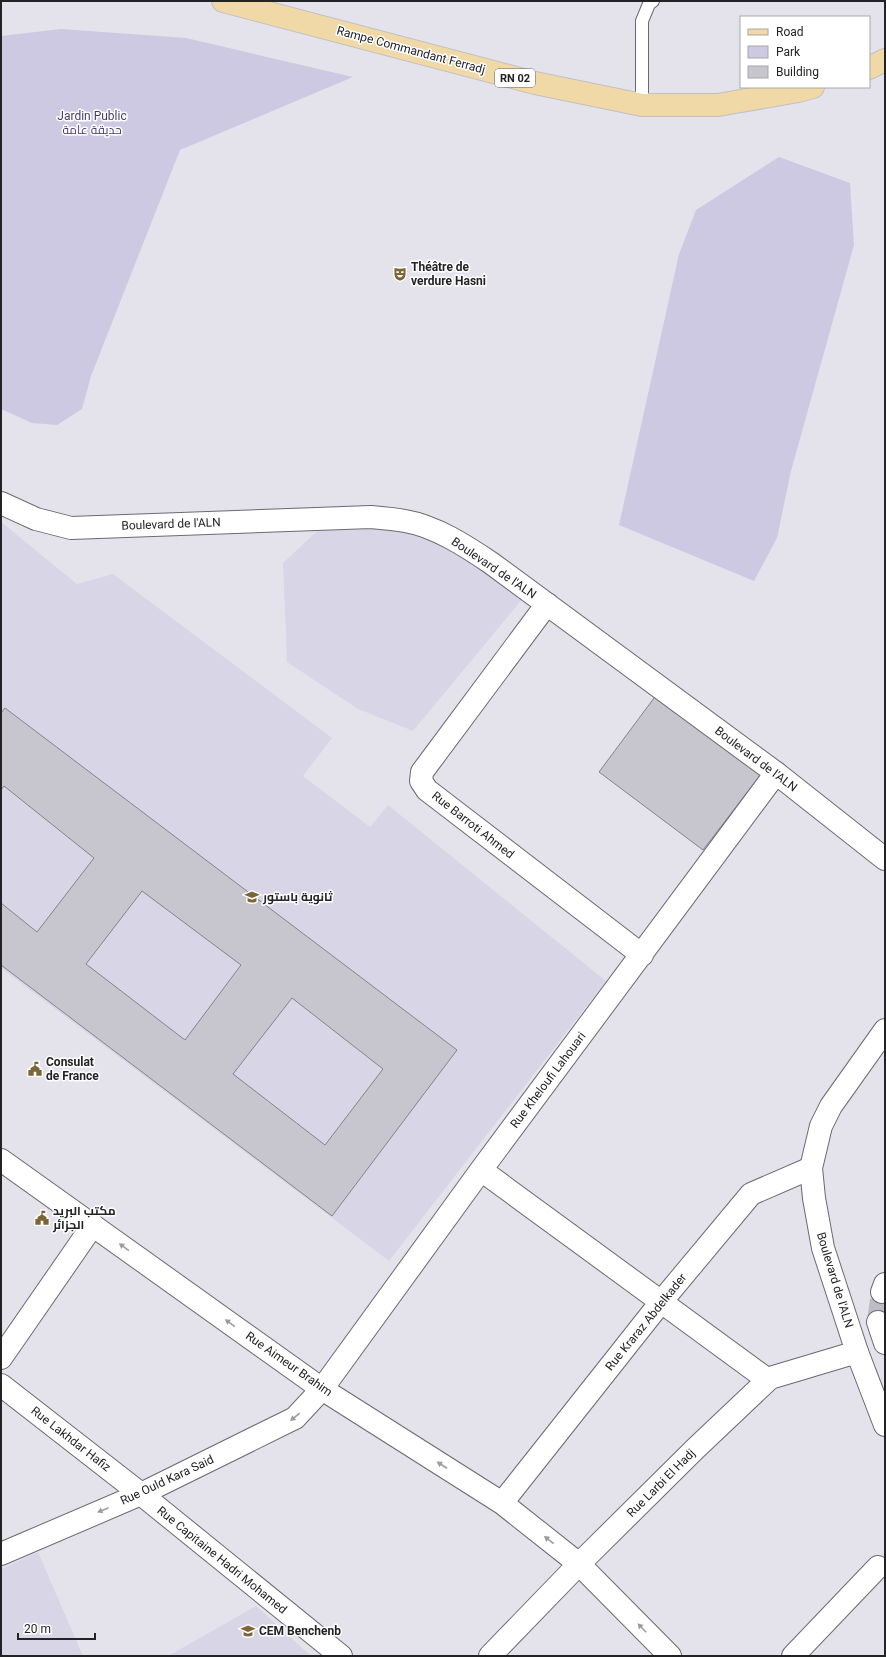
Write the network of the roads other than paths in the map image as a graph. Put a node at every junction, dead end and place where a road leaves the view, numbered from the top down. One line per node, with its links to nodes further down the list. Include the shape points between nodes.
1 (223, 1): 6 (main road, Rampe Commandant Ferradj / RN 02, via 535,83)
2 (653, 1): 6 (lane, via 649,4 642,21)
3 (885, 60): 4 (main road)
4 (870, 68)
5 (808, 88): 6 (main road, Rampe Commandant Ferradj / RN 02, via 718,105)
6 (642, 105)
7 (2, 505): 8 (street, Boulevard de l'ALN, via 36,519 71,528 371,517 406,521 437,532 468,548)
8 (546, 604): 9 (street, Boulevard de l'ALN); 11 (street, Rue Barroti Ahmed, via 422,772 421,781 427,790)
9 (776, 773): 10 (street, Boulevard de l'ALN); 11 (street, Rue Kheloufi Lahouari)
10 (885, 859)
11 (642, 955): 15 (street, Rue Kheloufi Lahouari)
12 (885, 1030): 14 (street, Boulevard de l'ALN, via 831,1106 821,1126)
13 (1, 1160): 16 (street, Rue Aimeur Brahim)
14 (811, 1168): 17 (street, Rue Kraraz Abdelkader, via 751,1194); 20 (street, Boulevard de l'ALN, via 823,1248)
15 (481, 1170): 17 (street); 24 (street, Rue Kheloufi Lahouari)
16 (93, 1225): 21 (street); 24 (street, Rue Aimeur Brahim, one-way to 16)
17 (661, 1302): 22 (street); 27 (street, Rue Kraraz Abdelkader)
18 (878, 1322): 19 (street)
19 (885, 1343)
20 (857, 1352): 22 (street, Rue Larbi El Hadj); 25 (street, Boulevard de l'ALN)
21 (1, 1358)
22 (768, 1380): 29 (street, Rue Larbi El Hadj)
23 (1, 1385): 26 (street, Rue Lakhdar Hafiz)
24 (322, 1389): 26 (street, Rue Ould Kara Said, one-way to 26, via 295,1418); 27 (street, Rue Aimeur Brahim, one-way to 24)
25 (885, 1425)
26 (141, 1494): 28 (street, Rue Ould Kara Said, one-way to 28); 31 (street, Rue Capitaine Hadri Mohamed)
27 (502, 1503): 29 (street, Rue Aimeur Brahim, one-way to 27)
28 (1, 1554)
29 (579, 1564): 32 (street, Rue Larbi El Hadj); 33 (street, Rue Aimeur Brahim, one-way to 29)
30 (878, 1567): 34 (street)
31 (341, 1656)
32 (490, 1656)
33 (670, 1656)
34 (793, 1656)

